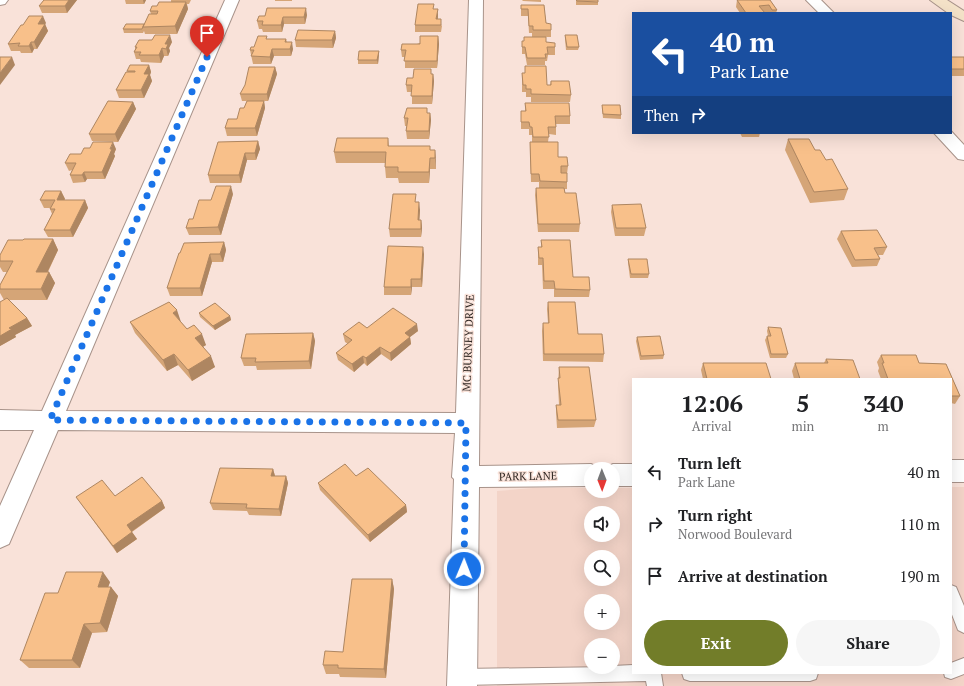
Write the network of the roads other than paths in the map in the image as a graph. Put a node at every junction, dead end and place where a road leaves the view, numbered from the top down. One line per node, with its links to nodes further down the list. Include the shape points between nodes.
1 (232, 0): 10 (street)
2 (476, 0): 11 (street, MC BURNEY DRIVE)
3 (813, 0): 5 (street)
4 (937, 0): 6 (main road)
5 (826, 12)
6 (964, 17)
7 (944, 134): 8 (street)
8 (964, 155)
9 (0, 420): 10 (street)
10 (50, 420): 11 (street); 18 (street)
11 (466, 423): 17 (street, MC BURNEY DRIVE)
12 (952, 471): 13 (street)
13 (964, 471)
14 (584, 475): 17 (street, PARK LANE)
15 (620, 475): 16 (street)
16 (632, 475)
17 (465, 477): 25 (street, MC BURNEY DRIVE)
18 (0, 536)
19 (952, 595): 20 (lane)
20 (964, 625)
21 (964, 666): 22 (lane)
22 (952, 671)
23 (632, 674): 25 (lane)
24 (652, 674): 26 (lane)
25 (462, 681)
26 (655, 686)

